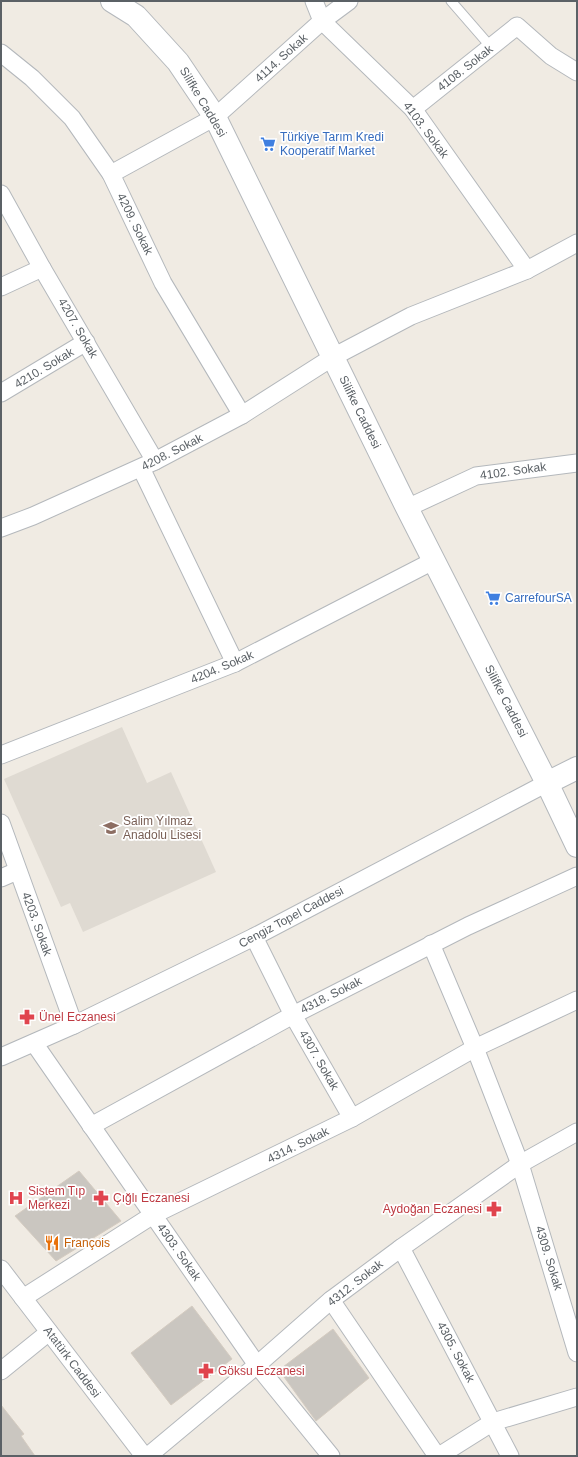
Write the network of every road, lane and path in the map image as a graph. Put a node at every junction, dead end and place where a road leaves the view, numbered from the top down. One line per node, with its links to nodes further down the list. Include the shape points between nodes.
1 (112, 1): 5 (street, Silifke Caddesi)
2 (314, 1): 6 (street, 4103. Sokak)
3 (349, 1): 6 (street, 4114. Sokak)
4 (451, 1): 7 (lane)
5 (131, 8): 11 (street, Silifke Caddesi, via 178,62)
6 (322, 21): 10 (street, 4103. Sokak); 11 (street, 4114. Sokak)
7 (491, 47): 9 (street, 4108. Sokak, via 517,26 551,56); 10 (street, 4108. Sokak)
8 (1, 53): 12 (street, 4209. Sokak, via 32,78 72,118)
9 (577, 72)
10 (413, 109): 16 (street, 4103. Sokak)
11 (215, 117): 12 (street, 4114. Sokak); 19 (street, Silifke Caddesi)
12 (111, 174): 21 (street, 4209. Sokak, via 163,283)
13 (1, 194): 15 (street, 4207. Sokak)
14 (577, 243): 16 (street, 4208. Sokak)
15 (42, 268): 17 (street); 18 (street, 4207. Sokak)
16 (527, 270): 19 (street, 4208. Sokak, via 411,316)
17 (1, 287)
18 (86, 342): 20 (street, 4210. Sokak); 23 (street, 4207. Sokak)
19 (333, 357): 21 (street, 4208. Sokak); 24 (street, Silifke Caddesi)
20 (1, 393)
21 (242, 415): 23 (street, 4208. Sokak)
22 (577, 463): 24 (street, 4102. Sokak, via 476,476)
23 (148, 464): 25 (street, 4208. Sokak); 27 (street, 4207. Sokak)
24 (407, 508): 26 (street, Silifke Caddesi)
25 (1, 528)
26 (435, 560): 27 (street, 4204. Sokak); 30 (street, Silifke Caddesi)
27 (235, 663): 28 (street, 4204. Sokak)
28 (1, 755)
29 (577, 768): 30 (street, Cengiz Topel Caddesi)
30 (547, 783): 32 (street, Silifke Caddesi); 36 (street, Cengiz Topel Caddesi)
31 (1, 823): 33 (street, 4203. Sokak)
32 (577, 846)
33 (17, 870): 35 (street); 40 (street, 4203. Sokak)
34 (577, 876): 37 (street, 4318. Sokak)
35 (1, 878)
36 (254, 937): 39 (street, 4307. Sokak); 40 (street, Cengiz Topel Caddesi)
37 (431, 944): 39 (street, 4318. Sokak); 42 (street, 4309. Sokak)
38 (577, 1000): 42 (street, 4314. Sokak)
39 (293, 1015): 44 (street, 4307. Sokak); 45 (street, 4318. Sokak)
40 (74, 1025): 41 (street, Cengiz Topel Caddesi)
41 (34, 1043): 43 (street, Cengiz Topel Caddesi); 45 (street, 4303. Sokak)
42 (475, 1048): 44 (street, 4314. Sokak); 47 (street, 4309. Sokak)
43 (1, 1057)
44 (352, 1118): 48 (street, 4314. Sokak)
45 (91, 1126): 48 (street, 4303. Sokak)
46 (577, 1132): 47 (street, 4312. Sokak)
47 (520, 1164): 49 (street, 4312. Sokak); 54 (street, 4309. Sokak)
48 (153, 1215): 51 (street, 4314. Sokak); 55 (street, 4303. Sokak)
49 (401, 1248): 52 (street, 4312. Sokak); 58 (street, 4305. Sokak)
50 (1, 1269): 51 (street, Atatürk Caddesi)
51 (23, 1298): 53 (street, Atatürk Caddesi)
52 (331, 1300): 55 (street, 4312. Sokak); 62 (street)
53 (49, 1332): 56 (street); 59 (street, Atatürk Caddesi)
54 (577, 1353)
55 (257, 1365): 60 (street, 4312. Sokak); 61 (street, 4303. Sokak)
56 (1, 1371)
57 (577, 1397): 58 (street)
58 (493, 1422): 62 (street); 63 (street, 4305. Sokak)
59 (144, 1456)
60 (148, 1456)
61 (331, 1456)
62 (438, 1456)
63 (510, 1456)

